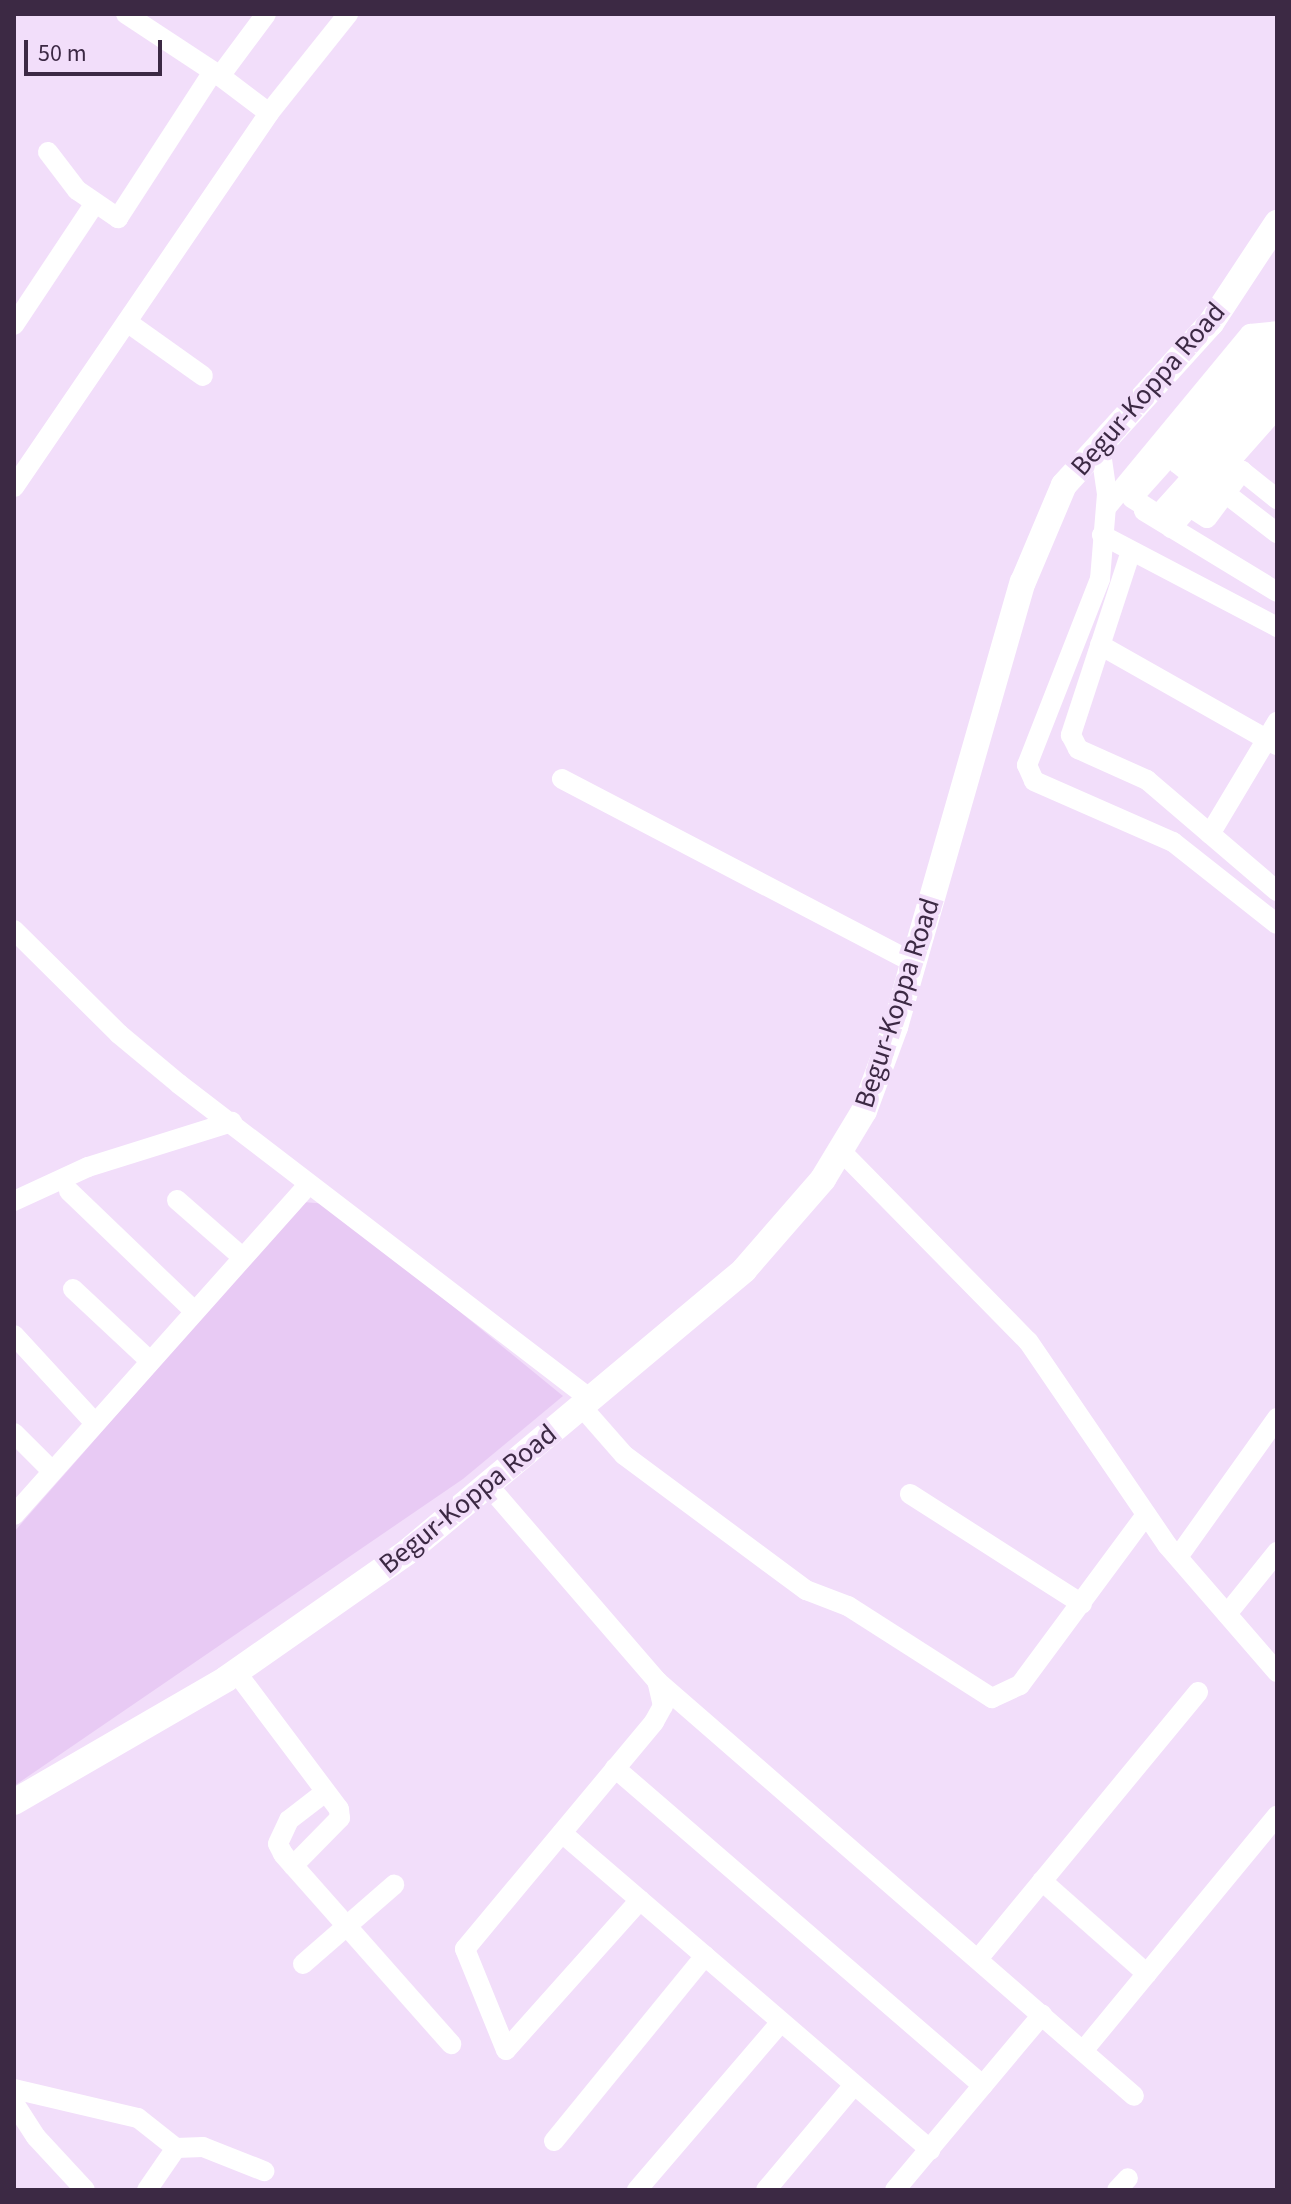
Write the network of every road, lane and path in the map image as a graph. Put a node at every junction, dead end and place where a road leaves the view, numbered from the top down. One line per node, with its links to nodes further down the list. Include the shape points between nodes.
1 (126, 14): 4 (street)
2 (266, 14): 5 (street)
3 (348, 14): 6 (street)
4 (148, 20): 5 (street)
5 (216, 75): 6 (street); 8 (street, via 118,218)
6 (269, 113): 10 (street)
7 (48, 152): 8 (street, via 77,190)
8 (95, 203): 11 (street)
9 (1277, 223): 19 (main road, Begur-Koppa Road, via 1211,323)
10 (127, 322): 15 (street); 20 (street)
11 (14, 325)
12 (1277, 331): 23 (street, via 1250,334)
13 (1277, 343): 18 (street, via 1272,338)
14 (1277, 359): 18 (street)
15 (203, 376)
16 (1277, 383): 18 (street)
17 (1277, 408): 18 (street)
18 (1234, 416): 18 (street, via 1165,451 1167,459 1132,498 1158,515 1193,476); 24 (street)
19 (1100, 446): 23 (street); 38 (main road, Begur-Koppa Road, via 1064,485 1023,582)
20 (14, 487)
21 (1225, 493): 22 (street, via 1242,471); 24 (street, via 1207,518); 26 (street)
22 (1277, 499)
23 (1110, 503): 25 (street); 27 (street)
24 (1190, 507): 25 (street)
25 (1171, 528): 29 (street)
26 (1277, 533)
27 (1102, 535): 28 (street); 36 (street, via 1100,579 1027,765 1034,781 1173,842)
28 (1131, 551): 30 (street); 31 (street)
29 (1277, 592)
30 (1277, 627)
31 (1100, 645): 32 (street); 34 (street, via 1071,735 1078,749 1147,780)
32 (1274, 735): 34 (street)
33 (562, 779): 38 (street)
34 (1210, 834): 35 (street)
35 (1277, 891)
36 (1277, 924)
37 (14, 930): 39 (street, via 119,1034)
38 (914, 963): 40 (main road, Begur-Koppa Road, via 864,1111)
39 (232, 1122): 41 (street); 44 (street, via 88,1167)
40 (840, 1150): 50 (main road, Begur-Koppa Road, via 823,1179 744,1270); 58 (street, via 1028,1341)
41 (309, 1184): 45 (street); 50 (street)
42 (69, 1191): 47 (street)
43 (177, 1200): 45 (street)
44 (14, 1201)
45 (241, 1256): 47 (street)
46 (73, 1289): 49 (street)
47 (193, 1310): 49 (street)
48 (14, 1335): 52 (street)
49 (149, 1360): 52 (street)
50 (585, 1402): 55 (main road, Begur-Koppa Road); 61 (street, via 624,1455 806,1590 848,1606 992,1698 1020,1685)
51 (1277, 1418): 60 (street)
52 (94, 1422): 54 (street)
53 (14, 1433): 54 (street)
54 (52, 1471): 57 (street)
55 (487, 1484): 63 (main road, Begur-Koppa Road, via 406,1553); 65 (street)
56 (910, 1494): 61 (street)
57 (14, 1515)
58 (1146, 1515): 60 (street); 61 (street)
59 (1277, 1552): 62 (street)
60 (1178, 1557): 62 (street)
61 (1082, 1604)
62 (1227, 1614): 64 (street)
63 (236, 1672): 68 (street); 69 (main road, Begur-Koppa Road)
64 (1277, 1672)
65 (657, 1681): 67 (street, via 663,1706); 78 (street)
66 (1198, 1692): 73 (street)
67 (615, 1768): 71 (street); 86 (street)
68 (324, 1793): 72 (street, via 289,1820 280,1835 278,1844); 72 (street, via 339,1809 340,1818)
69 (14, 1802)
70 (1277, 1816): 80 (street)
71 (562, 1833): 75 (street); 75 (street, via 465,1949 506,2050)
72 (293, 1866): 76 (street)
73 (1042, 1881): 78 (street); 80 (street)
74 (394, 1885): 76 (street)
75 (640, 1900): 77 (street)
76 (348, 1927): 79 (street); 83 (street)
77 (705, 1956): 82 (street); 90 (street)
78 (978, 1959): 81 (street)
79 (303, 1964)
80 (1147, 1974): 84 (street)
81 (1042, 2015): 84 (street); 86 (street)
82 (780, 2023): 85 (street); 96 (street)
83 (451, 2044)
84 (1083, 2051): 88 (street)
85 (854, 2085): 92 (street); 97 (street)
86 (983, 2086): 92 (street)
87 (14, 2089): 91 (street, via 138,2118)
88 (1134, 2096)
89 (14, 2103): 94 (street, via 36,2137)
90 (554, 2141)
91 (176, 2148): 93 (street, via 203,2147); 95 (street)
92 (930, 2150): 98 (street)
93 (264, 2171)
94 (85, 2190)
95 (147, 2190)
96 (637, 2190)
97 (766, 2190)
98 (895, 2190)

